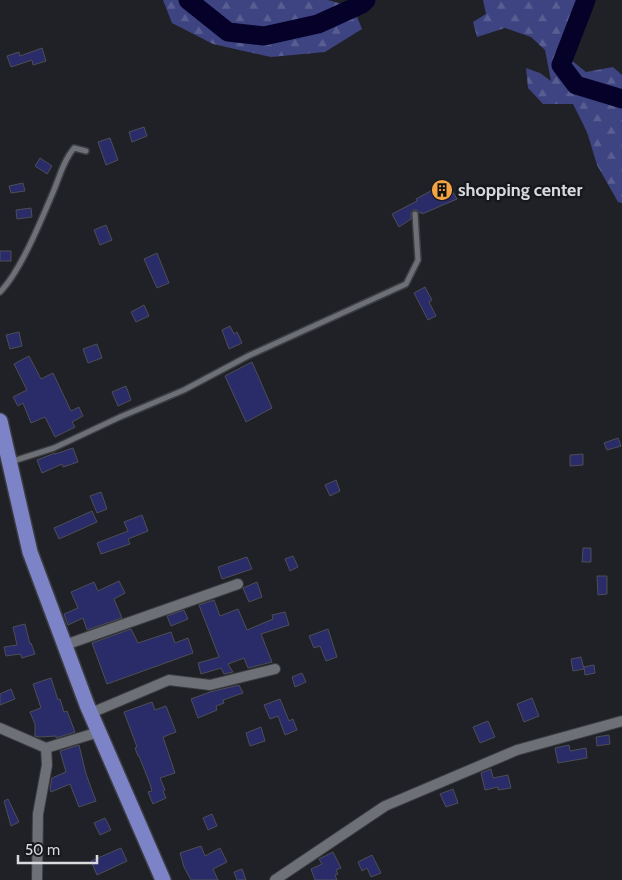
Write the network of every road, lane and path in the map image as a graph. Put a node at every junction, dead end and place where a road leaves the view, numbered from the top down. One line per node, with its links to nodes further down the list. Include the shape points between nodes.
1 (86, 151): 3 (lane, via 74,148 68,155 24,256)
2 (415, 214): 5 (lane, via 418,260 406,284 248,356 184,390 54,448)
3 (0, 292)
4 (0, 421): 5 (main road)
5 (10, 462): 7 (main road, via 30,552)
6 (238, 584): 7 (street)
7 (65, 645): 9 (main road)
8 (275, 669): 9 (street, via 210,685 169,680)
9 (91, 713): 12 (main road)
10 (622, 721): 16 (street, via 517,750 385,806)
11 (0, 728): 13 (street)
12 (99, 732): 13 (street); 15 (main road)
13 (46, 748): 14 (street, via 47,765 38,814)
14 (37, 880)
15 (163, 880)
16 (276, 880)

